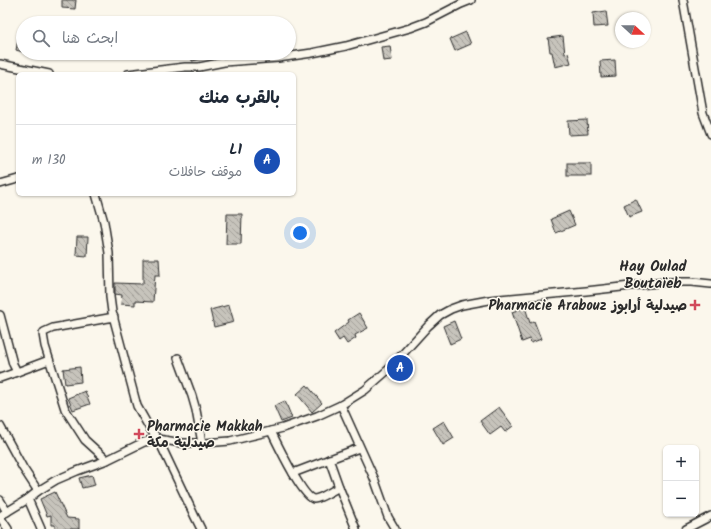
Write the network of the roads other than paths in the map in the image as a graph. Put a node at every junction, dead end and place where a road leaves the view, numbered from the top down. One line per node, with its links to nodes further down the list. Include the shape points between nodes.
1 (471, 0): 3 (street)
2 (683, 0): 9 (street, via 703,114)
3 (461, 2): 4 (street, via 410,28 346,46)
4 (296, 56)
5 (251, 60): 8 (street)
6 (0, 64): 7 (street)
7 (39, 72)
8 (145, 72)
9 (711, 134)
10 (16, 180): 11 (street)
11 (0, 184)
12 (97, 196): 15 (street, via 109,252 110,296)
13 (711, 284): 20 (street, via 666,282 462,305 440,315 389,369 365,390)
14 (0, 315): 18 (street)
15 (114, 316): 17 (street, via 44,332 42,334); 23 (street, via 137,406)
16 (178, 358): 24 (street, via 196,410)
17 (49, 360): 18 (street); 27 (street, via 65,409 85,440)
18 (17, 372): 19 (street)
19 (0, 378)
20 (341, 405): 22 (street); 25 (street)
21 (0, 426): 30 (street, via 23,468)
22 (271, 431): 24 (street, via 230,441); 28 (street)
23 (158, 439): 24 (street); 27 (street, via 144,442); 39 (street)
24 (202, 443)
25 (360, 448): 26 (street); 41 (street)
26 (329, 459): 28 (street); 29 (street)
27 (107, 460): 30 (street, via 56,480)
28 (292, 473): 29 (street, via 311,498 316,499)
29 (339, 487): 40 (street)
30 (41, 489): 31 (street)
31 (28, 499): 33 (street); 38 (street)
32 (0, 500): 33 (street)
33 (7, 512): 34 (street)
34 (0, 516): 37 (street)
35 (711, 516): 36 (street)
36 (689, 528)
37 (8, 529)
38 (41, 529)
39 (201, 529)
40 (356, 529)
41 (395, 529)

